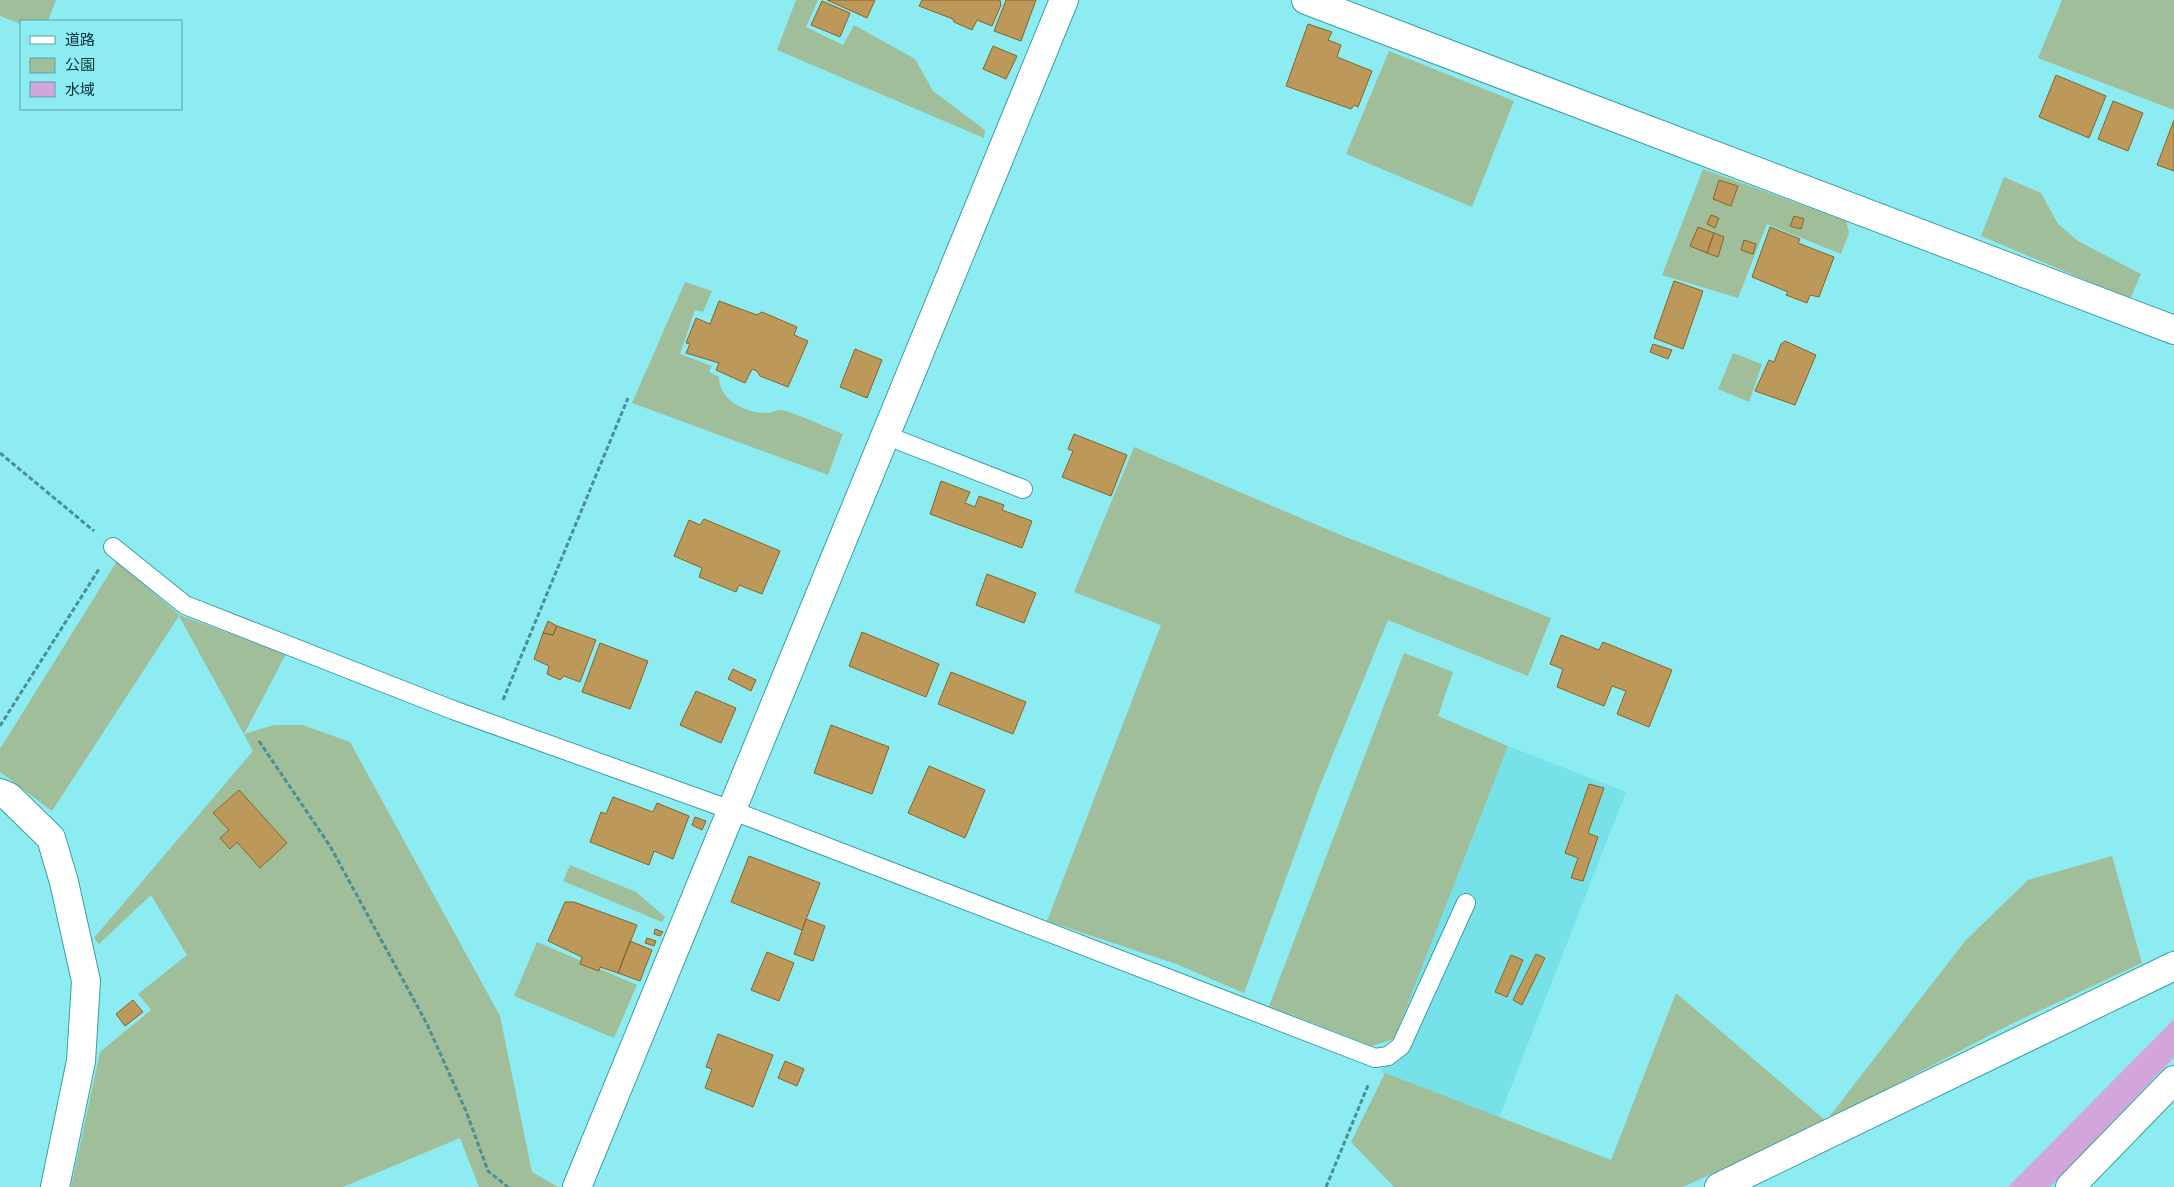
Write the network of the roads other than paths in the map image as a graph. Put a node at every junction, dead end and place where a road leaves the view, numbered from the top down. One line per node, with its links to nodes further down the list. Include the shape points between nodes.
1 (1064, 0): 4 (street)
2 (1306, 0): 3 (street)
3 (2174, 330)
4 (885, 435): 5 (lane); 8 (street)
5 (1024, 489)
6 (113, 547): 8 (lane, via 185,605 493,724)
7 (0, 793): 12 (street, via 9,797 51,838 86,981 81,1061)
8 (732, 810): 9 (lane, via 1376,1058 1388,1056 1401,1046); 13 (street)
9 (1466, 903)
10 (2174, 966): 14 (street)
11 (2174, 1080): 15 (street)
12 (55, 1187)
13 (577, 1187)
14 (1719, 1187)
15 (2070, 1187)

